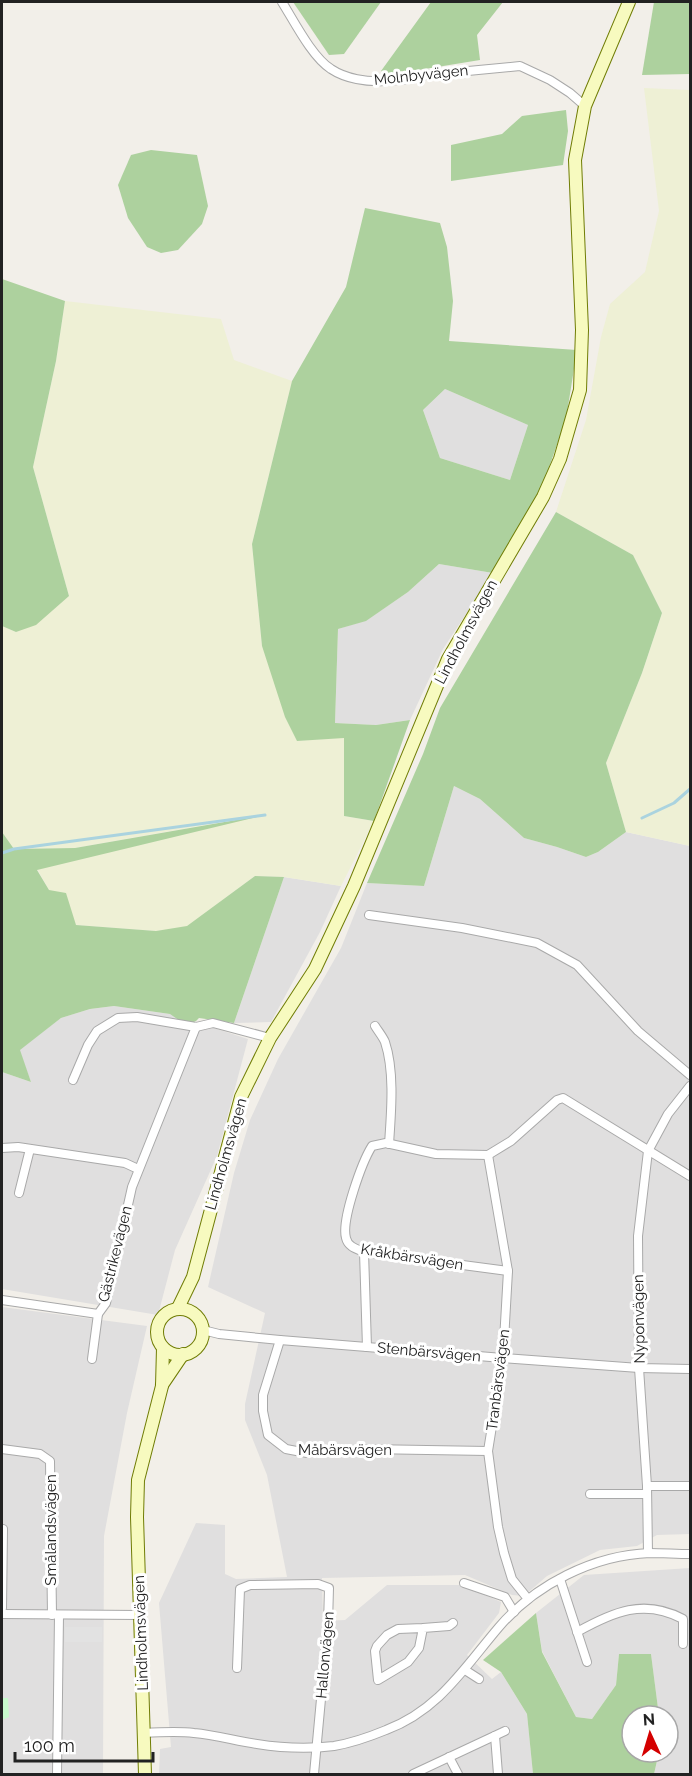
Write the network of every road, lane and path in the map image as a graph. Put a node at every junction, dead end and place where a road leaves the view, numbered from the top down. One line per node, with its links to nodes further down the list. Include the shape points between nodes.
1 (282, 2): 3 (street, Molnbyvägen, via 311,48 330,69 356,79 415,79 520,66 557,84)
2 (629, 2): 3 (main road, Lindholmsvägen)
3 (585, 106): 7 (main road, Lindholmsvägen, via 575,160 582,330 580,390 560,459 543,497 448,658 354,886 315,969)
4 (369, 915): 8 (street, via 537,943 578,964 638,1031)
5 (375, 1026): 11 (street, via 385,1042 388,1060 392,1099)
6 (196, 1027): 7 (street, via 213,1023); 9 (street, via 137,1017 118,1018 97,1031); 16 (street, Gästrikevägen)
7 (270, 1038): 21 (main road, Lindholmsvägen, via 241,1096)
8 (690, 1075)
9 (73, 1080)
10 (690, 1086): 14 (street, via 668,1114)
11 (389, 1144): 15 (street, via 436,1154); 19 (street, Kråkbärsvägen, via 372,1146 365,1157 346,1220 346,1240)
12 (2, 1148): 13 (street)
13 (30, 1149): 16 (street, via 125,1163); 18 (street)
14 (648, 1151): 15 (street, via 563,1098 511,1142); 17 (street); 33 (street, Nyponvägen, via 638,1236)
15 (488, 1155): 20 (street, Tranbärsvägen)
16 (138, 1169): 25 (street, Gästrikevägen, via 106,1303)
17 (690, 1176)
18 (19, 1193)
19 (364, 1252): 20 (street, Kråkbärsvägen); 29 (street)
20 (508, 1271): 31 (street, Tranbärsvägen)
21 (193, 1277): 23 (main road, Lindholmsvägen); 24 (main road, Lindholmsvägen)
22 (2, 1300): 25 (street, Gästrikevägen)
23 (178, 1308): 24 (main road); 28 (main road, Lindholmsvägen, via 159,1321 157,1333)
24 (194, 1313): 26 (main road, Lindholmsvägen, via 201,1322)
25 (98, 1314): 32 (street)
26 (202, 1334): 27 (street, Stenbärsvägen); 30 (main road, Lindholmsvägen, via 193,1351)
27 (280, 1340): 29 (street, Stenbärsvägen); 37 (street, Måbärsvägen, via 263,1395 263,1411 268,1435 286,1449 307,1453 366,1449)
28 (163, 1347): 30 (main road); 35 (main road, Lindholmsvägen)
29 (367, 1347): 31 (street, Stenbärsvägen)
30 (183, 1354): 35 (main road, Lindholmsvägen)
31 (503, 1358): 33 (street, Stenbärsvägen); 37 (street, Tranbärsvägen)
32 (92, 1359)
33 (639, 1368): 34 (street, Stenbärsvägen); 39 (street, Nyponvägen)
34 (690, 1369)
35 (162, 1386): 51 (main road, Lindholmsvägen, via 138,1480)
36 (2, 1449): 50 (street, Smålandsvägen, via 40,1454 50,1461)
37 (488, 1451): 46 (street, Tranbärsvägen, via 504,1553 512,1579)
38 (690, 1486): 39 (street)
39 (647, 1490): 40 (street); 42 (street, Nyponvägen)
40 (590, 1494)
41 (3, 1529): 47 (street)
42 (648, 1553): 43 (street); 44 (street, via 599,1562)
43 (690, 1554)
44 (560, 1579): 46 (street); 55 (street)
45 (464, 1583): 48 (street, via 505,1597)
46 (528, 1599): 48 (street)
47 (2, 1608)
48 (514, 1612): 59 (street)
49 (2, 1614): 50 (street)
50 (56, 1615): 51 (street); 66 (street)
51 (141, 1615): 62 (main road, Lindholmsvägen)
52 (687, 1618): 55 (street, via 669,1611 634,1609 603,1618); 56 (street)
53 (453, 1623): 54 (street)
54 (423, 1628): 54 (street, via 418,1648 408,1662 378,1680 377,1646 398,1629)
55 (577, 1632): 57 (street)
56 (683, 1644)
57 (587, 1662)
58 (237, 1668): 64 (street, Hallonvägen, via 240,1589 318,1584 329,1588)
59 (465, 1670): 60 (street); 64 (street, via 442,1695 399,1724 351,1742)
60 (479, 1679)
61 (505, 1731): 63 (street)
62 (144, 1733): 64 (street, via 195,1733 256,1744); 67 (main road, Lindholmsvägen)
63 (495, 1736): 65 (street); 71 (street)
64 (317, 1747): 68 (street)
65 (449, 1757): 69 (street); 70 (street)
66 (57, 1774)
67 (145, 1774)
68 (314, 1774)
69 (413, 1774)
70 (458, 1774)
71 (498, 1774)

